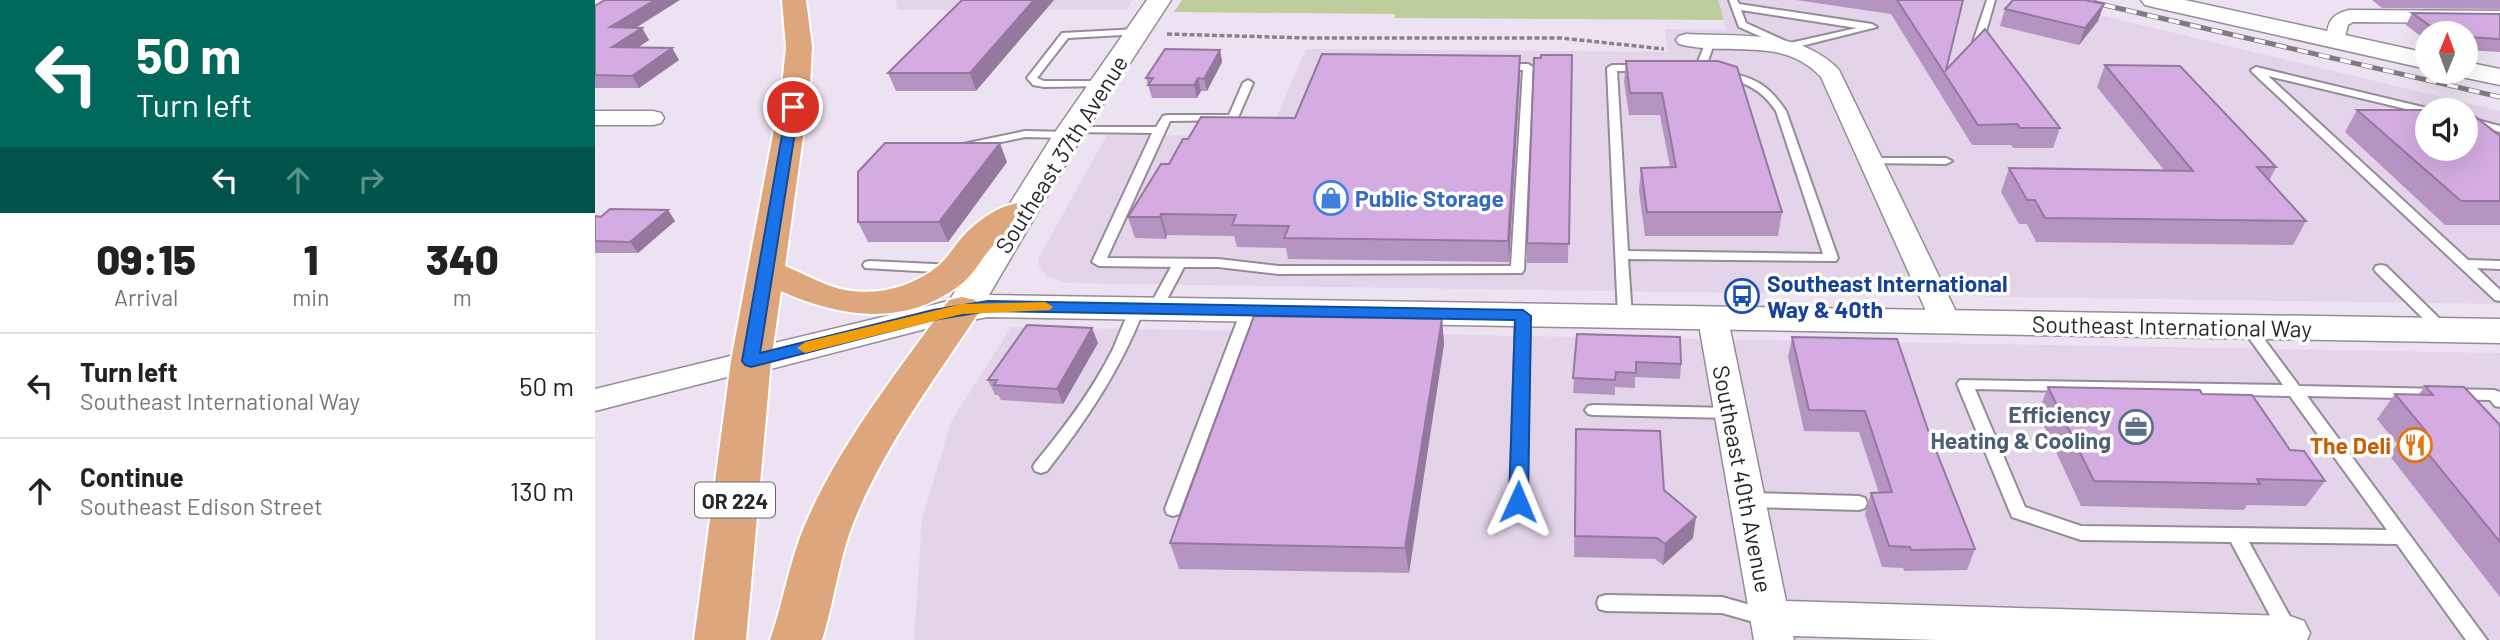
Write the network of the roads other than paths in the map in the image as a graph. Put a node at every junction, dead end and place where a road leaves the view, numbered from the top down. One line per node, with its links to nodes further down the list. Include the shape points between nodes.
1 (793, 0): 37 (highway, OR 224, via 799,47 796,86)
2 (1159, 0): 7 (street, Southeast 37th Avenue)
3 (1991, 0): 11 (lane)
4 (2158, 0): 9 (street)
5 (1734, 3): 12 (lane, via 1742,25); 12 (lane, via 1872,27)
6 (2500, 17): 9 (street, via 2349,16 2338,22)
7 (1138, 32): 19 (street, Southeast 37th Avenue); 19 (lane, via 1065,35 1032,78 1037,83)
8 (1686, 40): 10 (street)
9 (2336, 40): 13 (street)
10 (1710, 41): 12 (street); 31 (lane, via 1694,69 1749,79 1768,91 1781,111 1831,258)
11 (1978, 42)
12 (1789, 46): 28 (street, via 1831,75)
13 (2415, 58)
14 (1488, 66): 32 (lane, via 1528,67 1517,270 1278,270)
15 (1662, 69): 31 (lane, via 1612,68)
16 (2478, 72): 17 (street)
17 (2500, 77)
18 (1248, 83): 25 (lane, via 1233,118 1167,118)
19 (1103, 84): 26 (street, Southeast 37th Avenue)
20 (2415, 108): 33 (lane, via 2256,70)
21 (595, 118): 22 (street)
22 (653, 118)
23 (2478, 123): 24 (lane)
24 (2500, 128)
25 (1159, 130): 26 (lane); 32 (lane, via 1099,262)
26 (1070, 132): 27 (lane, via 1025,134); 30 (street, Southeast 37th Avenue)
27 (948, 150)
28 (1871, 161): 29 (lane); 45 (street)
29 (1947, 161)
30 (1020, 211): 38 (highway, via 978,240)
31 (1622, 255): 43 (lane)
32 (1179, 263): 40 (lane)
33 (2465, 264): 35 (lane); 39 (lane)
34 (870, 265): 38 (lane)
35 (2500, 265)
36 (2381, 269): 47 (lane)
37 (766, 271): 38 (highway, via 832,299 867,303 910,296 943,280); 49 (highway, OR 224)
38 (959, 289): 40 (street, Southeast International Way, via 988,306); 49 (street, Southeast International Way); 66 (highway, via 828,525)
39 (2500, 297)
40 (1146, 309): 41 (street, Southeast International Way); 55 (lane)
41 (1248, 311): 42 (street, Southeast International Way); 59 (lane)
42 (1523, 316): 43 (street, Southeast International Way); 57 (lane)
43 (1625, 317): 44 (street, Southeast International Way)
44 (1713, 319): 45 (street, Southeast International Way); 54 (street, Southeast 40th Avenue)
45 (1946, 322): 46 (street, Southeast International Way)
46 (2248, 327): 47 (street, Southeast International Way); 50 (lane)
47 (2444, 331): 48 (street, Southeast International Way)
48 (2500, 331)
49 (751, 361): 51 (street); 65 (highway, OR 224)
50 (2294, 391): 52 (lane, via 2494,395); 60 (lane, via 1965,384 2018,512 2081,533); 61 (lane)
51 (595, 400)
52 (2500, 402)
53 (1593, 410): 54 (lane)
54 (1731, 413): 56 (street, Southeast 40th Avenue)
55 (1041, 467)
56 (1747, 500): 58 (lane); 63 (street, Southeast 40th Avenue)
57 (1518, 502)
58 (1859, 503)
59 (1173, 509)
60 (2236, 535): 61 (lane); 64 (lane)
61 (2401, 537): 67 (lane)
62 (1606, 603): 63 (lane, via 1722,605)
63 (1772, 629): 64 (street)
64 (2292, 636)
65 (720, 640)
66 (796, 640)
67 (2477, 640)

